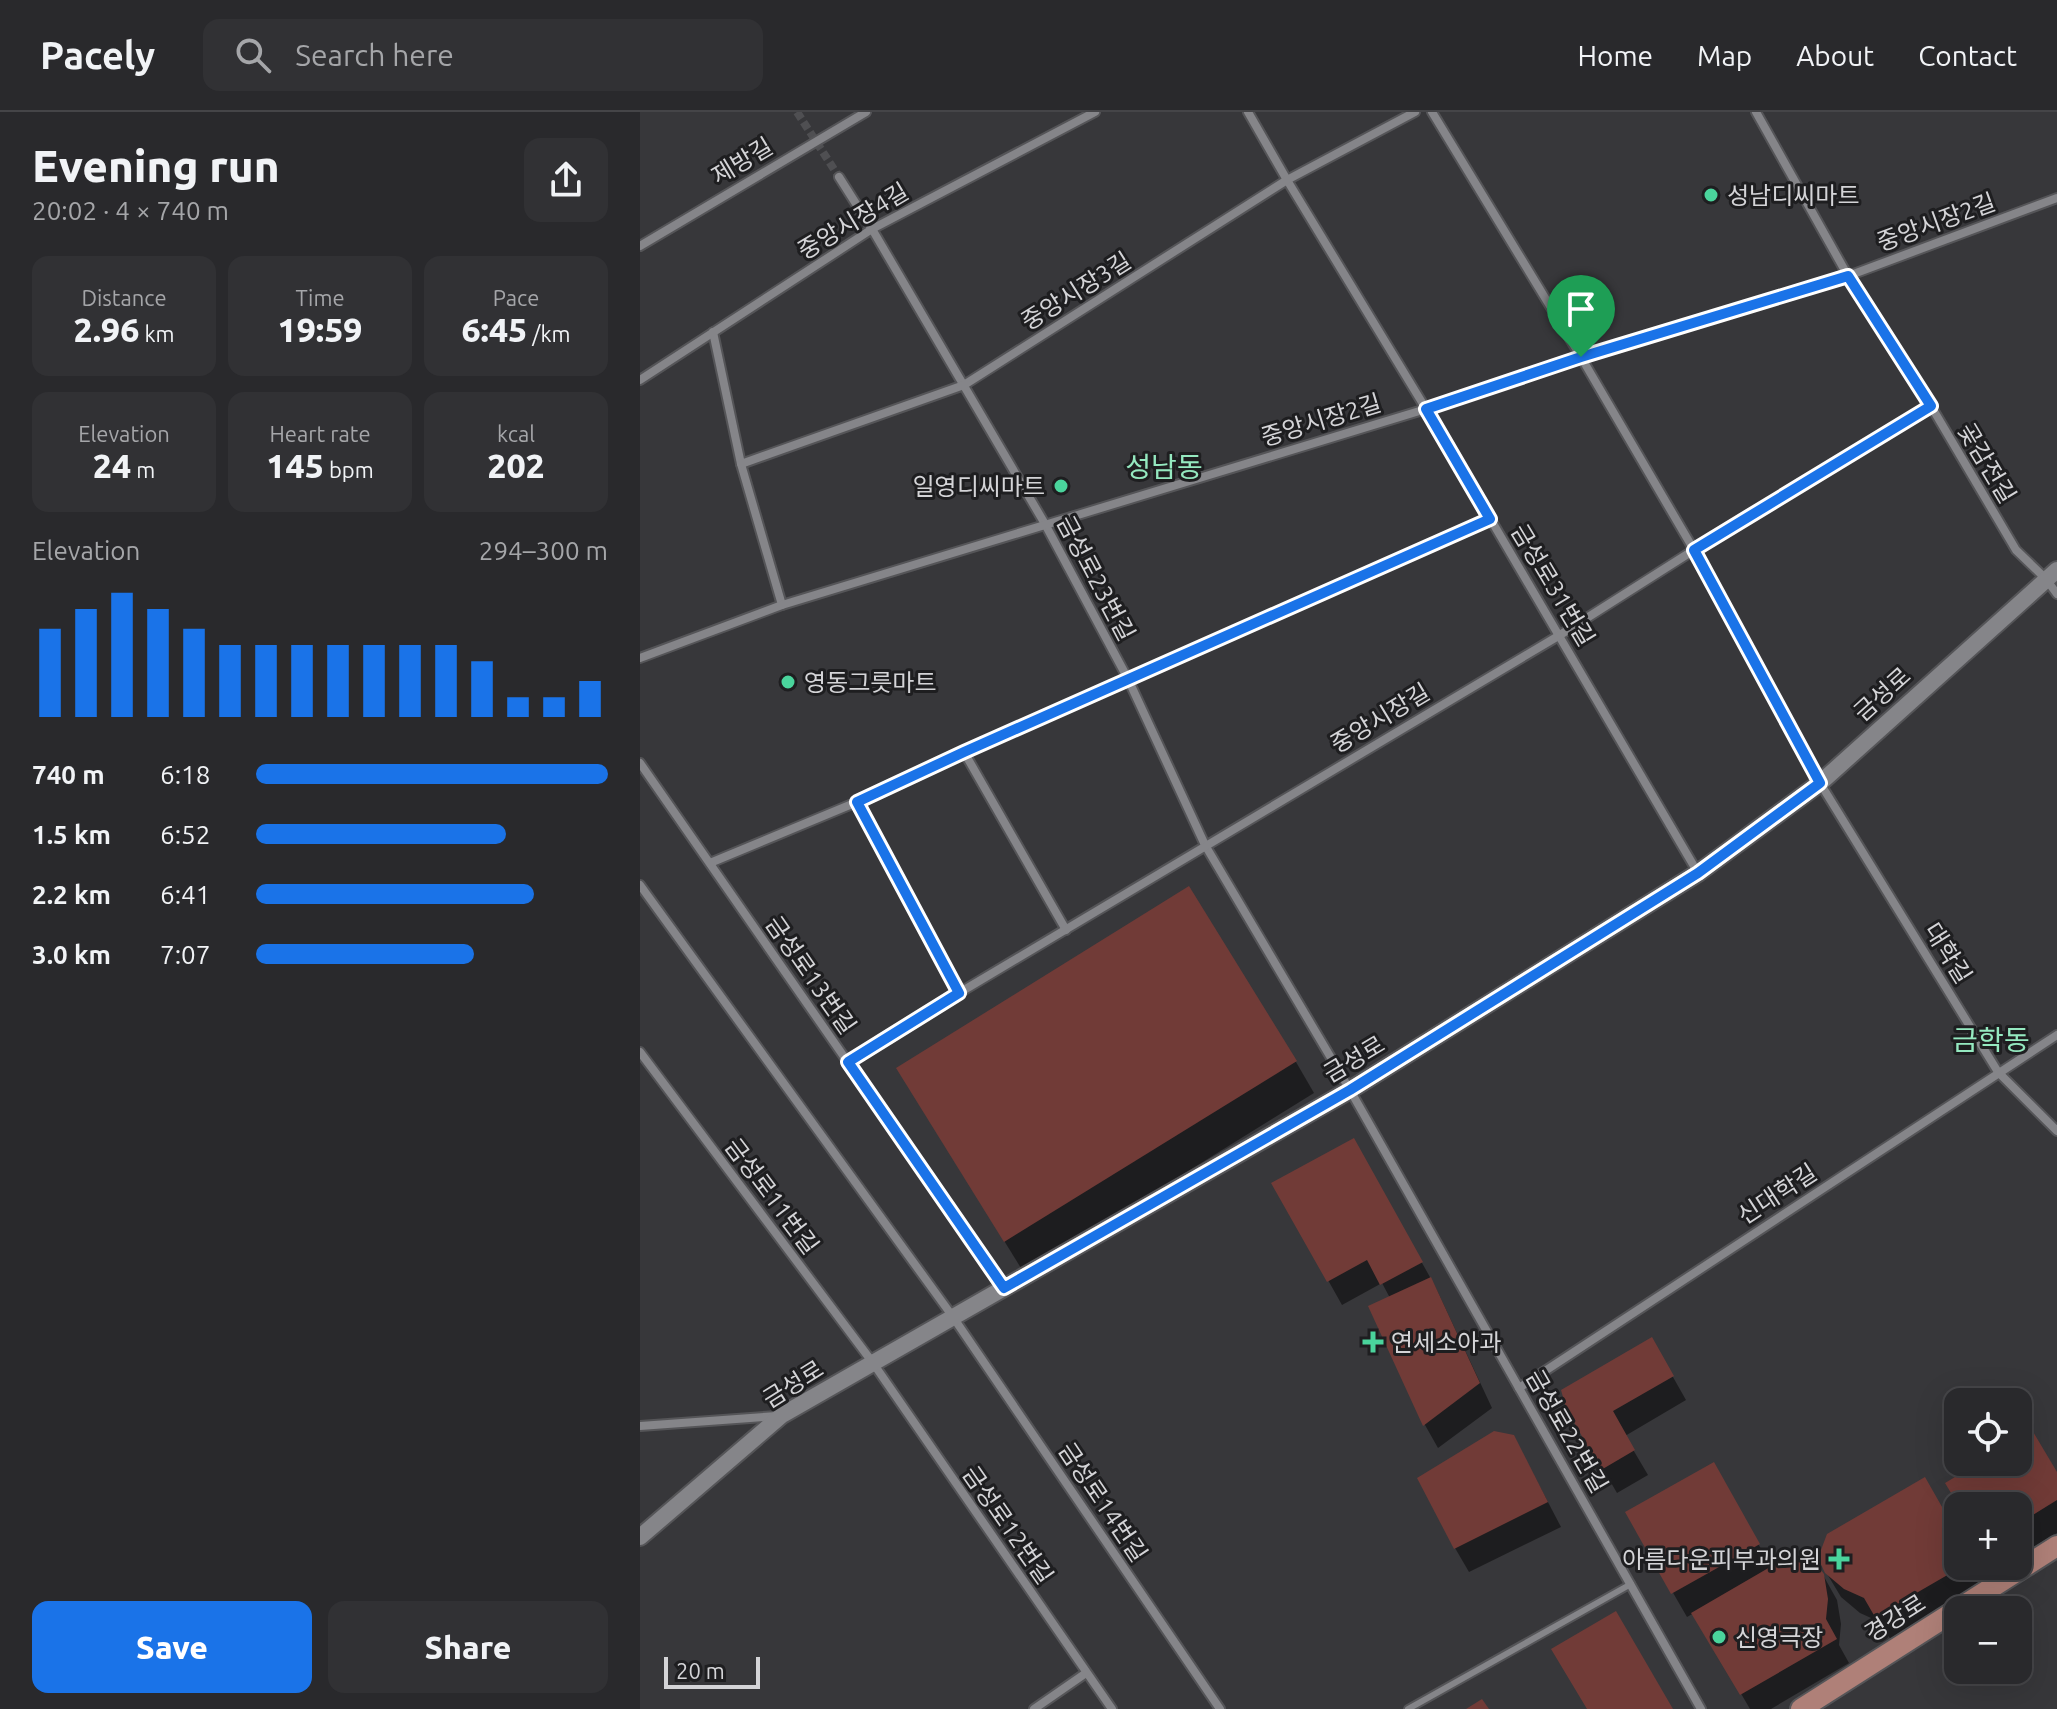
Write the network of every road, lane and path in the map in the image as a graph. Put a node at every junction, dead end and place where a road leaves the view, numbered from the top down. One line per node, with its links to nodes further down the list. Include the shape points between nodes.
1 (866, 112): 11 (street, 제방길)
2 (1095, 112): 10 (street, 중앙시장4길)
3 (1248, 112): 8 (street, 금성로31번길)
4 (1415, 112): 8 (street, 중앙시장3길)
5 (1432, 112): 14 (street, 대학길)
6 (1756, 112): 12 (street, 곶감전길)
7 (839, 177): 10 (street, 금성로23번길)
8 (1287, 180): 16 (street, 중앙시장3길); 18 (street, 금성로31번길)
9 (2057, 198): 12 (street, 중앙시장2길)
10 (872, 229): 13 (street, 중앙시장4길); 16 (street, 금성로23번길)
11 (640, 246)
12 (1848, 276): 14 (street, 중앙시장2길); 17 (street, 곶감전길)
13 (713, 332): 15 (street, 중앙시장4길); 19 (street)
14 (1581, 357): 18 (street, 중앙시장2길); 22 (street, 대학길)
15 (640, 380)
16 (964, 385): 19 (street, 중앙시장3길); 21 (street, 금성로23번길)
17 (1931, 406): 22 (street, 중앙시장길); 23 (street, 곶감전길, via 2016,550)
18 (1426, 409): 20 (street, 금성로31번길); 21 (street, 중앙시장2길)
19 (741, 464): 25 (street)
20 (1490, 519): 26 (street, 금성로31번길); 28 (street)
21 (1045, 524): 25 (street, 중앙시장2길); 28 (street, 금성로23번길)
22 (1694, 550): 26 (street, 중앙시장길); 31 (street, 대학길)
23 (2052, 574): 24 (street, 곶감전길); 31 (street, 금성로)
24 (2057, 594)
25 (782, 605): 27 (street, 중앙시장2길)
26 (1560, 635): 33 (street, 중앙시장길); 35 (street, 금성로31번길)
27 (640, 658)
28 (1128, 679): 29 (street); 33 (street, 금성로23번길)
29 (964, 752): 32 (street); 37 (street)
30 (640, 763): 34 (street, 금성로13번길)
31 (1820, 783): 35 (street, 금성로); 42 (street, 대학길)
32 (857, 802): 34 (street); 38 (street)
33 (1205, 845): 37 (street, 중앙시장길); 43 (street, 금성로23번길)
34 (710, 863): 41 (street, 금성로13번길)
35 (1698, 873): 43 (street, 금성로)
36 (640, 885): 46 (street, 금성로14번길)
37 (1066, 930): 38 (street, 중앙시장길)
38 (959, 993): 41 (street, 중앙시장길)
39 (2057, 1035): 42 (street, 신대학길)
40 (640, 1052): 47 (street, 금성로11번길)
41 (848, 1062): 45 (street, 금성로13번길)
42 (1998, 1072): 44 (street, 대학길); 48 (street, 신대학길)
43 (1350, 1090): 45 (street, 금성로); 48 (street, 금성로22번길)
44 (2057, 1131)
45 (1004, 1288): 46 (street, 금성로)
46 (953, 1317): 47 (street, 금성로); 57 (street, 금성로14번길)
47 (873, 1363): 49 (street, 금성로); 54 (street, 금성로12번길)
48 (1519, 1388): 53 (street, 금성로22번길)
49 (782, 1415): 50 (street); 51 (street, 금성로)
50 (640, 1426)
51 (640, 1537)
52 (2057, 1546): 60 (main road, 경강로)
53 (1631, 1584): 58 (lane); 59 (street, 금성로22번길)
54 (1086, 1673): 55 (street); 56 (street, 금성로12번길)
55 (1034, 1709)
56 (1112, 1709)
57 (1220, 1709)
58 (1408, 1709)
59 (1701, 1709)
60 (1801, 1709)

